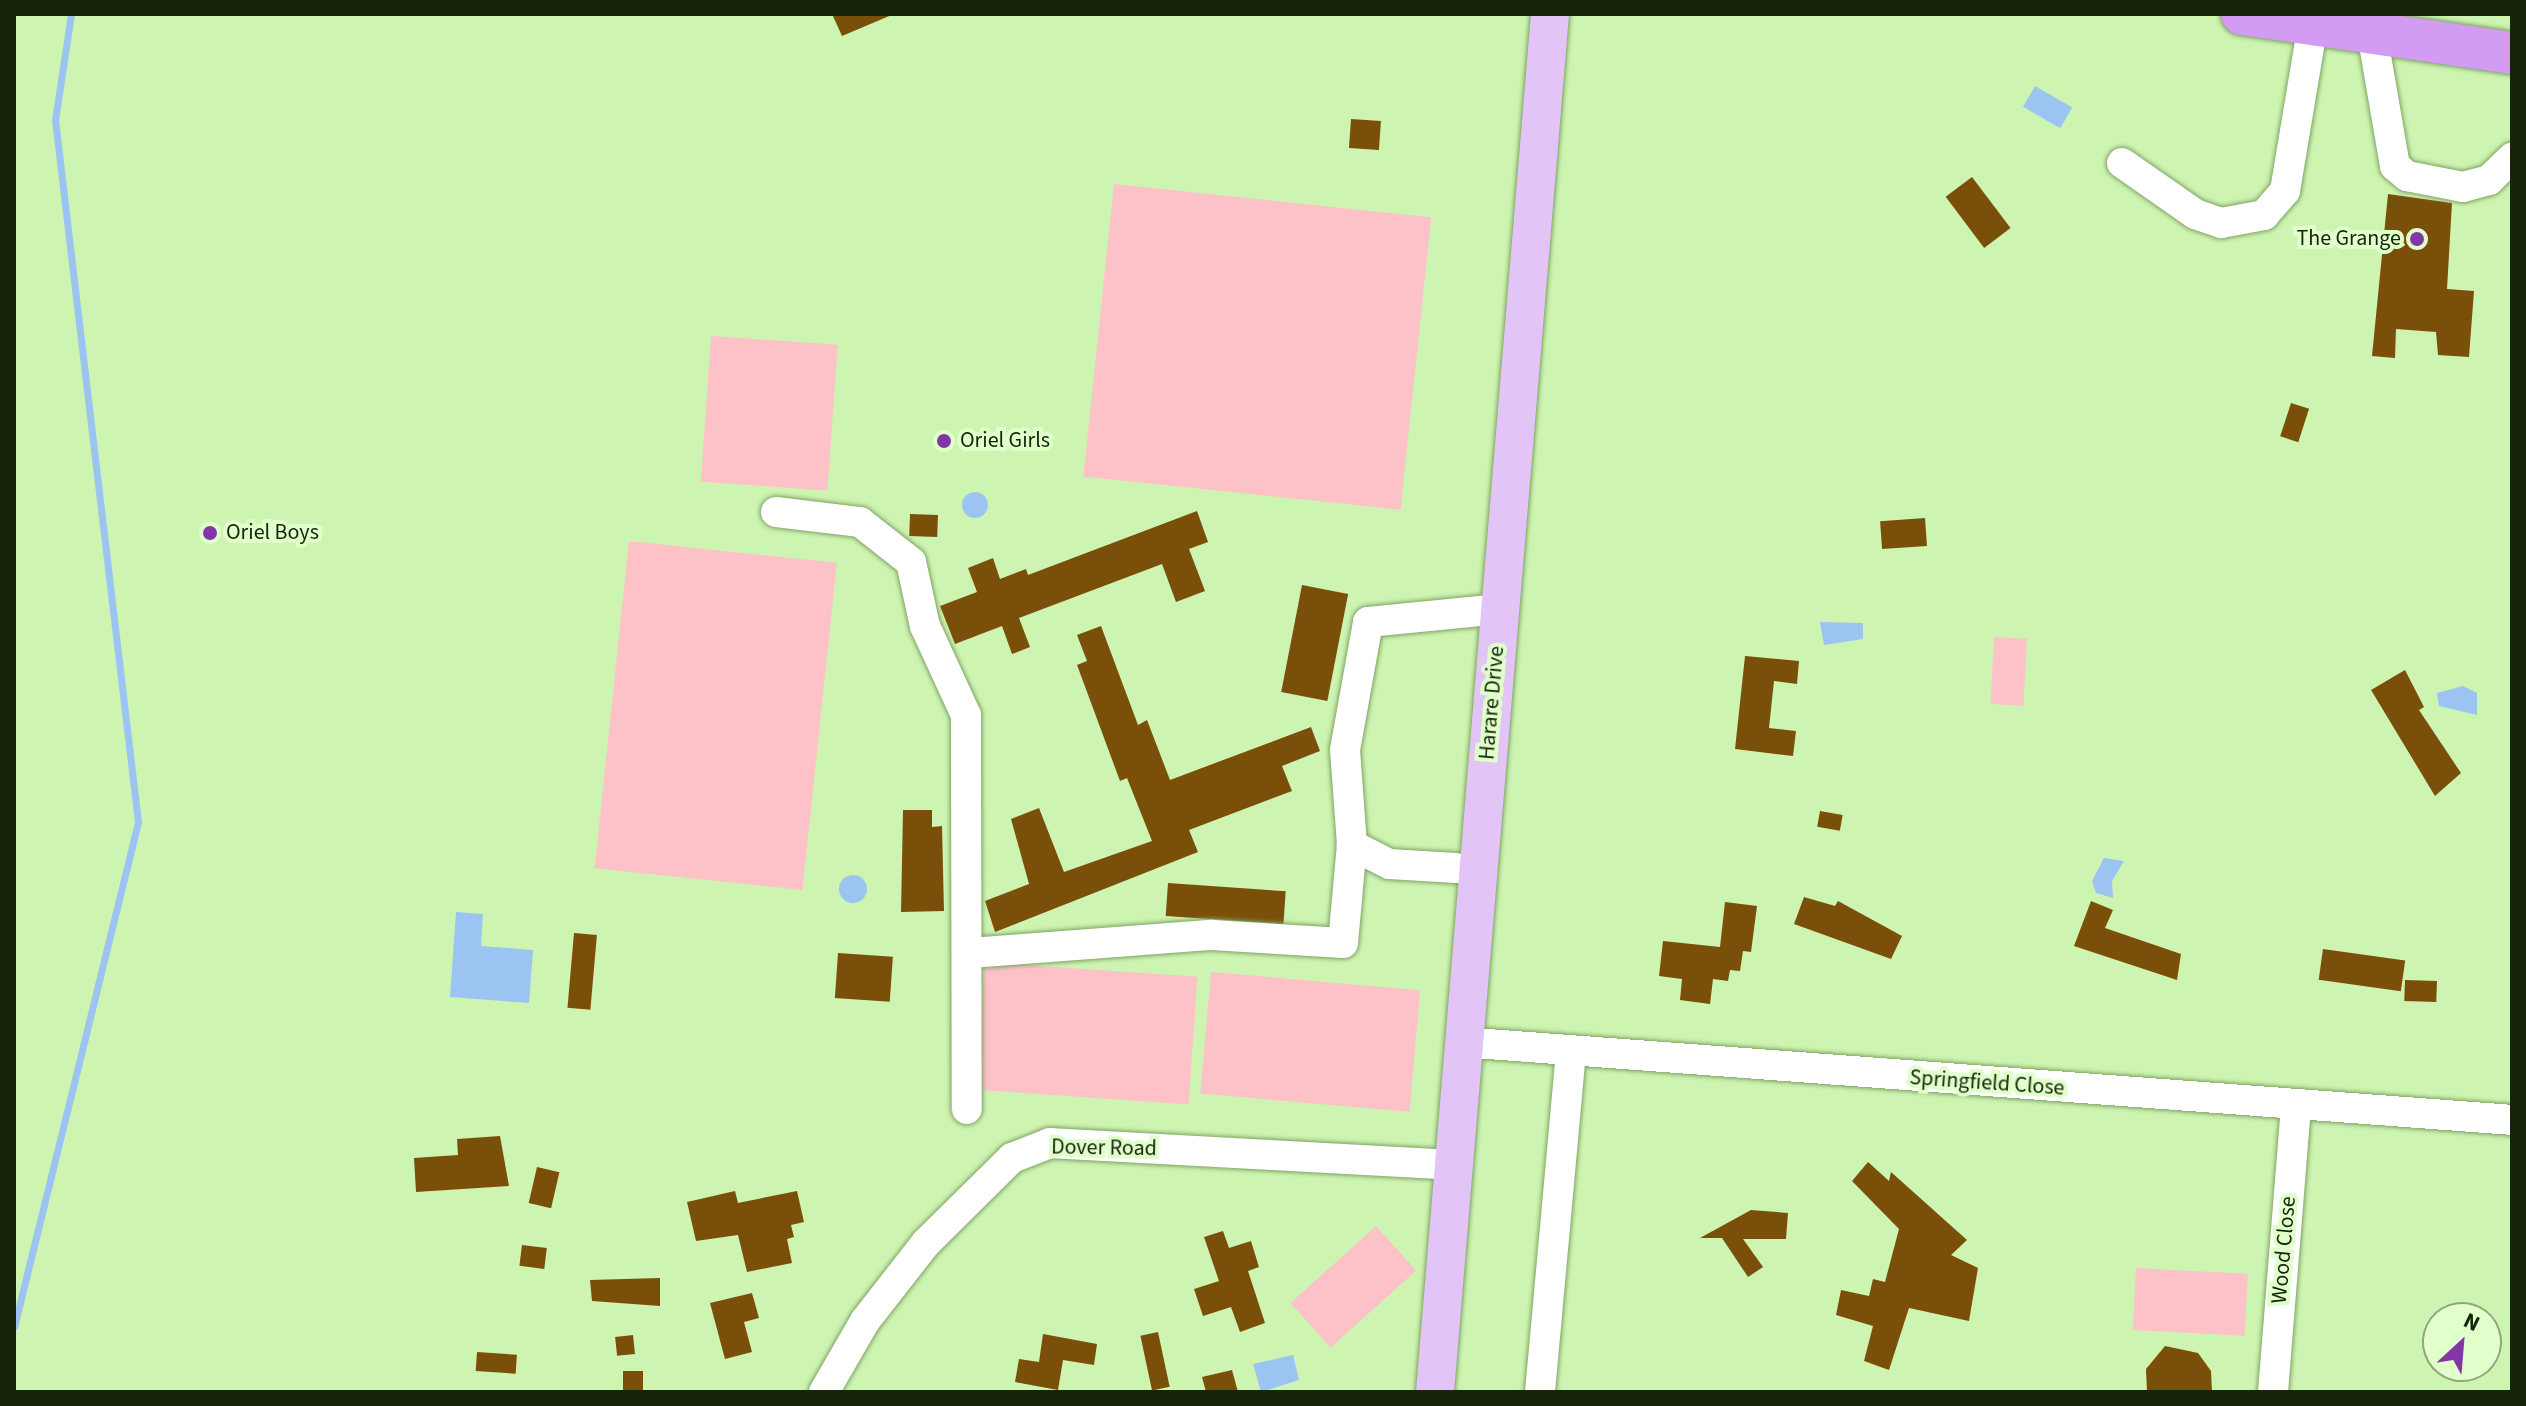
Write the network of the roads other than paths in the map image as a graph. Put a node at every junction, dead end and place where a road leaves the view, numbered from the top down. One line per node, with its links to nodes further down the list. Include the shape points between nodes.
1 (1550, 14): 9 (main road, Harare Drive)
2 (2242, 14): 3 (highway)
3 (2324, 19): 4 (highway); 7 (street, via 2285,191 2264,215 2243,223 2208,219)
4 (2372, 33): 5 (highway); 6 (street, via 2395,166 2407,176 2463,187 2489,180)
5 (2512, 53)
6 (2512, 158)
7 (2122, 163)
8 (776, 512): 12 (street, via 860,522 911,562 925,626 966,715 963,876)
9 (1500, 609): 10 (street, via 1368,622 1345,750); 13 (main road, Harare Drive)
10 (1352, 845): 11 (street, via 1389,864); 12 (street, via 1343,943 1212,935)
11 (1456, 868)
12 (970, 953): 16 (street)
13 (1461, 1042): 14 (street, Springfield Close); 18 (main road, Harare Drive)
14 (1571, 1051): 15 (street, Springfield Close); 21 (street)
15 (2296, 1108): 17 (street, Springfield Close); 22 (street, Wood Close)
16 (967, 1109)
17 (2512, 1120)
18 (1452, 1165): 19 (street, Dover Road, via 1050,1143 1012,1158 926,1243 865,1321); 20 (main road, Harare Drive)
19 (824, 1392)
20 (1435, 1392)
21 (1540, 1392)
22 (2273, 1392)

